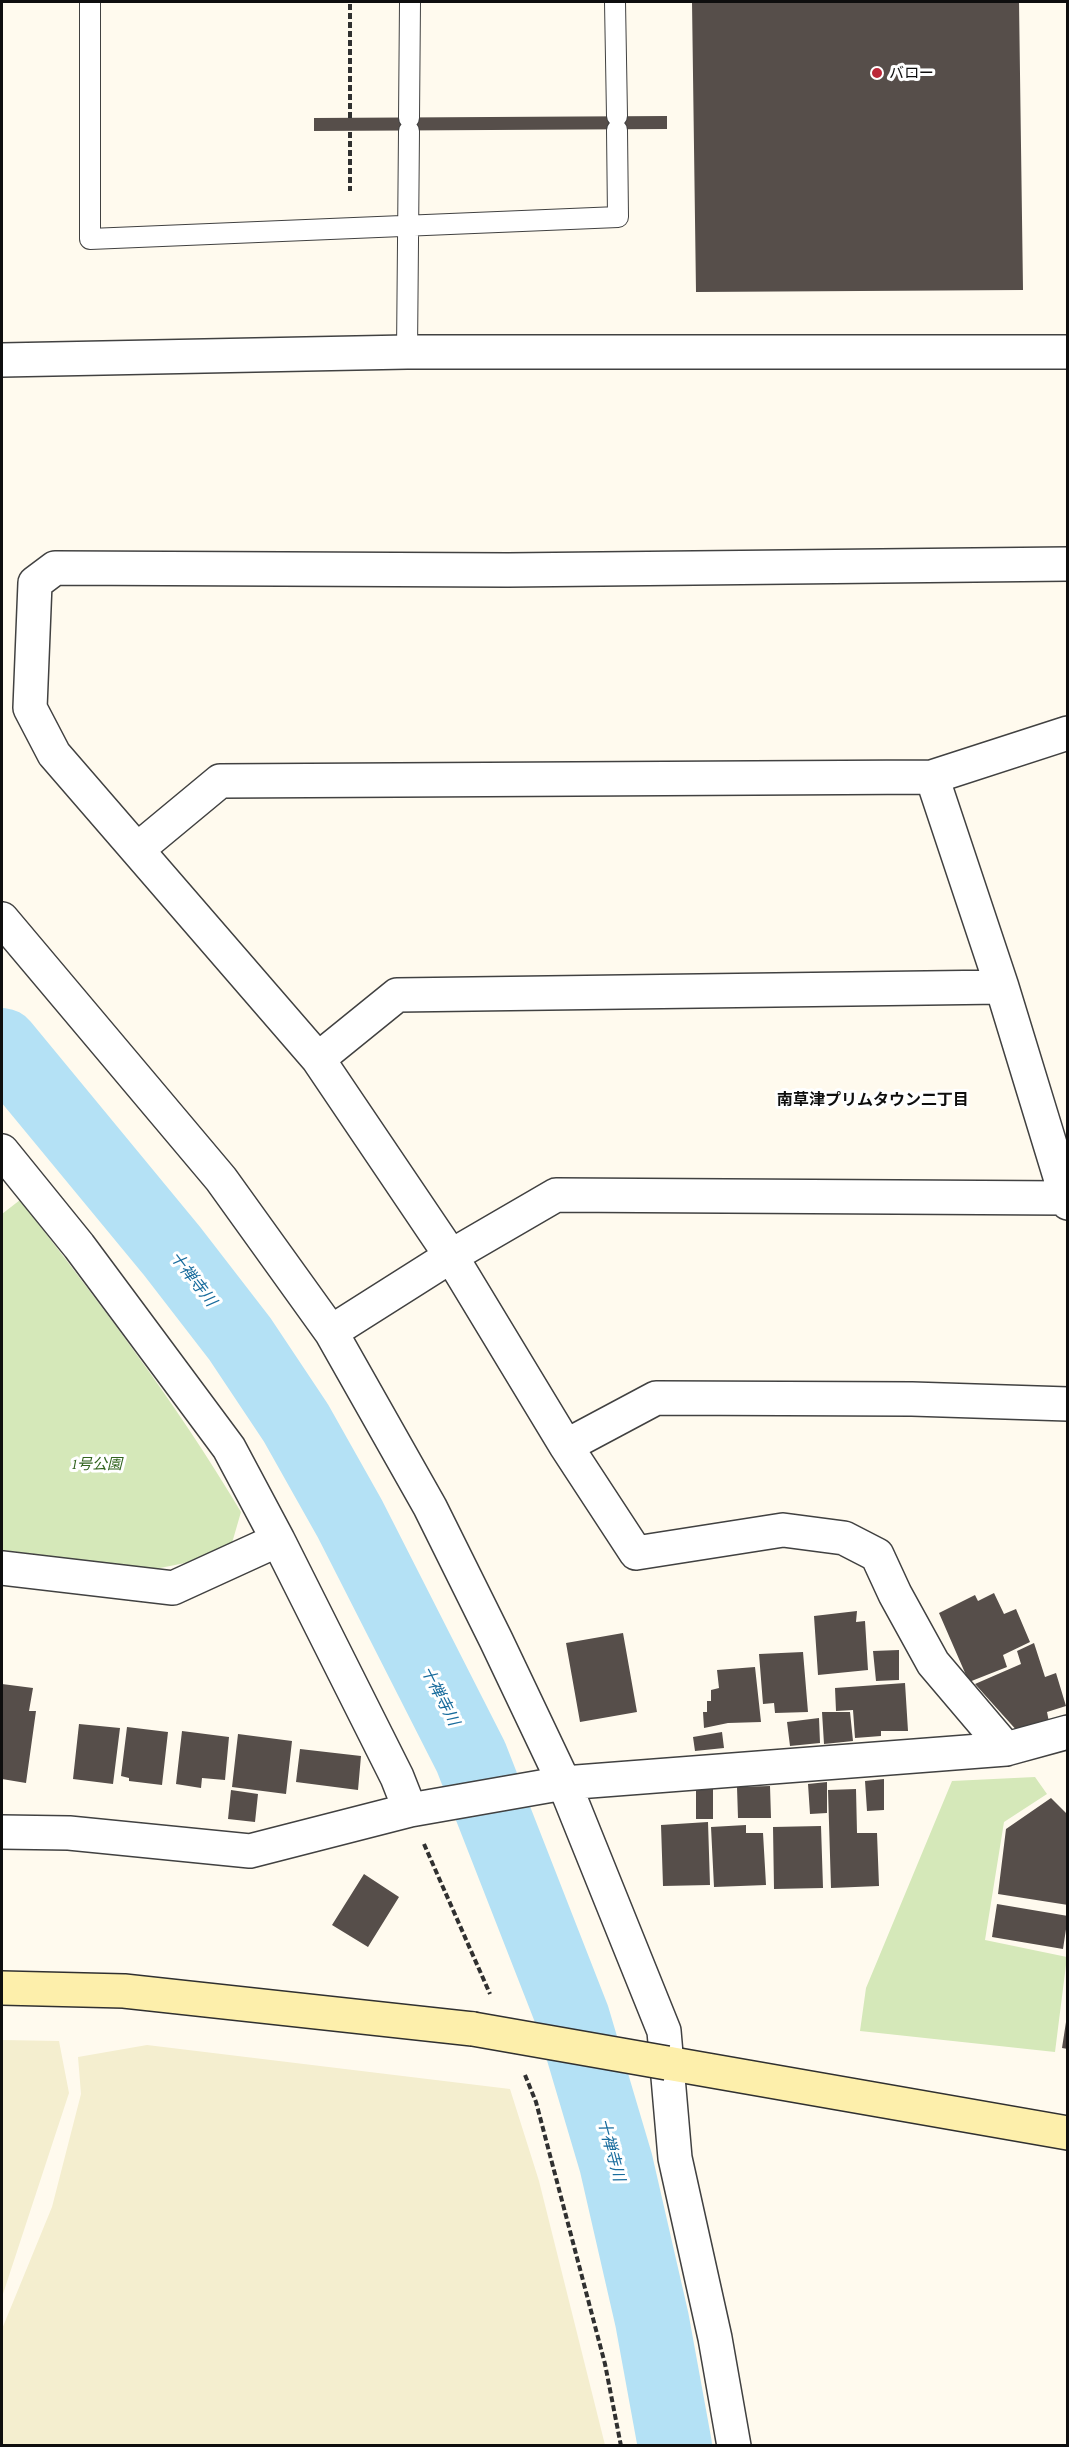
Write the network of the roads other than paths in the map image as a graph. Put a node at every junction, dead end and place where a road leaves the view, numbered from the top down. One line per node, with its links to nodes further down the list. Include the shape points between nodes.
1 (90, 2): 4 (lane, via 90,239)
2 (410, 2): 4 (lane)
3 (615, 2): 4 (lane, via 618,218)
4 (408, 226): 5 (lane)
5 (407, 352): 6 (street); 7 (street)
6 (1068, 352)
7 (2, 360)
8 (1068, 564): 11 (street, via 520,570 55,568 35,584 30,708 54,754)
9 (1068, 733): 10 (street)
10 (932, 777): 11 (street, via 220,781); 13 (street)
11 (138, 849): 14 (street)
12 (2, 919): 18 (street, via 221,1179)
13 (1002, 987): 14 (street, via 398,995); 16 (street)
14 (318, 1059): 17 (street)
15 (2, 1151): 21 (street, via 79,1246 229,1448)
16 (1067, 1200): 17 (street, via 556,1195)
17 (451, 1256): 18 (street); 20 (street)
18 (331, 1332): 25 (street, via 430,1507)
19 (1068, 1404): 20 (street, via 656,1398)
20 (566, 1446): 24 (street, via 636,1553 783,1530 844,1538 877,1555 933,1663)
21 (278, 1540): 22 (street, via 173,1588); 26 (street, via 398,1777)
22 (2, 1568)
23 (1068, 1732): 24 (street)
24 (1006, 1749): 25 (street)
25 (564, 1783): 26 (street); 29 (street, via 664,2031)
26 (410, 1810): 27 (street, via 250,1851 69,1833)
27 (2, 1832)
28 (2, 1988): 29 (street, bridge, via 124,1991 473,2029)
29 (667, 2063): 30 (street); 31 (street, via 675,2158)
30 (1068, 2133)
31 (734, 2445)

